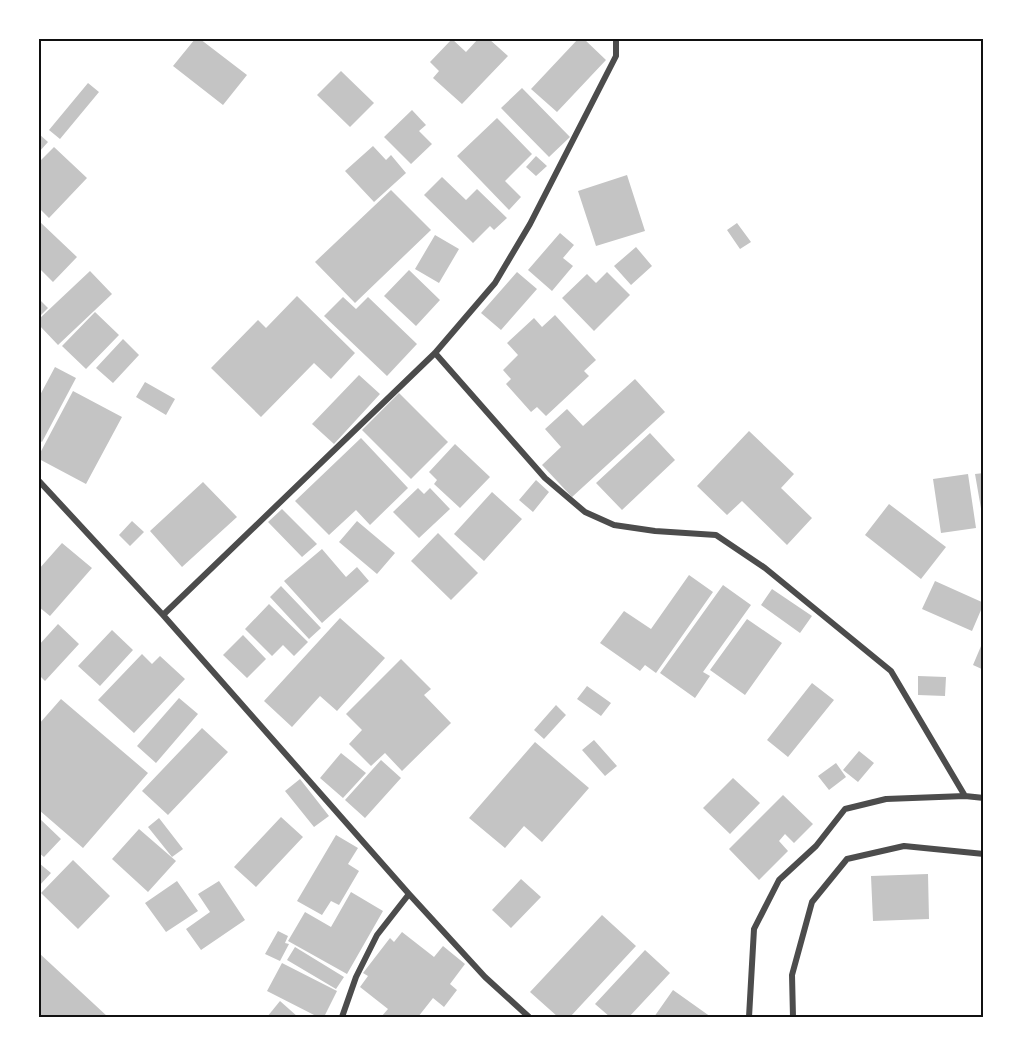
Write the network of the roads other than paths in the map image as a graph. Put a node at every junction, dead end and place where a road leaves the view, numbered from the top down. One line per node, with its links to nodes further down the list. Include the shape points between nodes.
1 (616, 39): 2 (street, via 616,56 530,224 495,283)
2 (435, 353): 4 (street); 5 (street, via 545,478 585,512 614,525 716,535 765,567 891,671)
3 (39, 481): 4 (street)
4 (163, 615): 8 (street)
5 (965, 795): 6 (street); 11 (street, via 886,799 845,809 816,846 779,880 754,929)
6 (984, 798)
7 (984, 854): 12 (street, via 904,846 847,859 812,902 792,975)
8 (410, 894): 9 (street, via 377,935); 10 (street, via 485,977)
9 (342, 1017)
10 (528, 1017)
11 (749, 1017)
12 (793, 1017)

